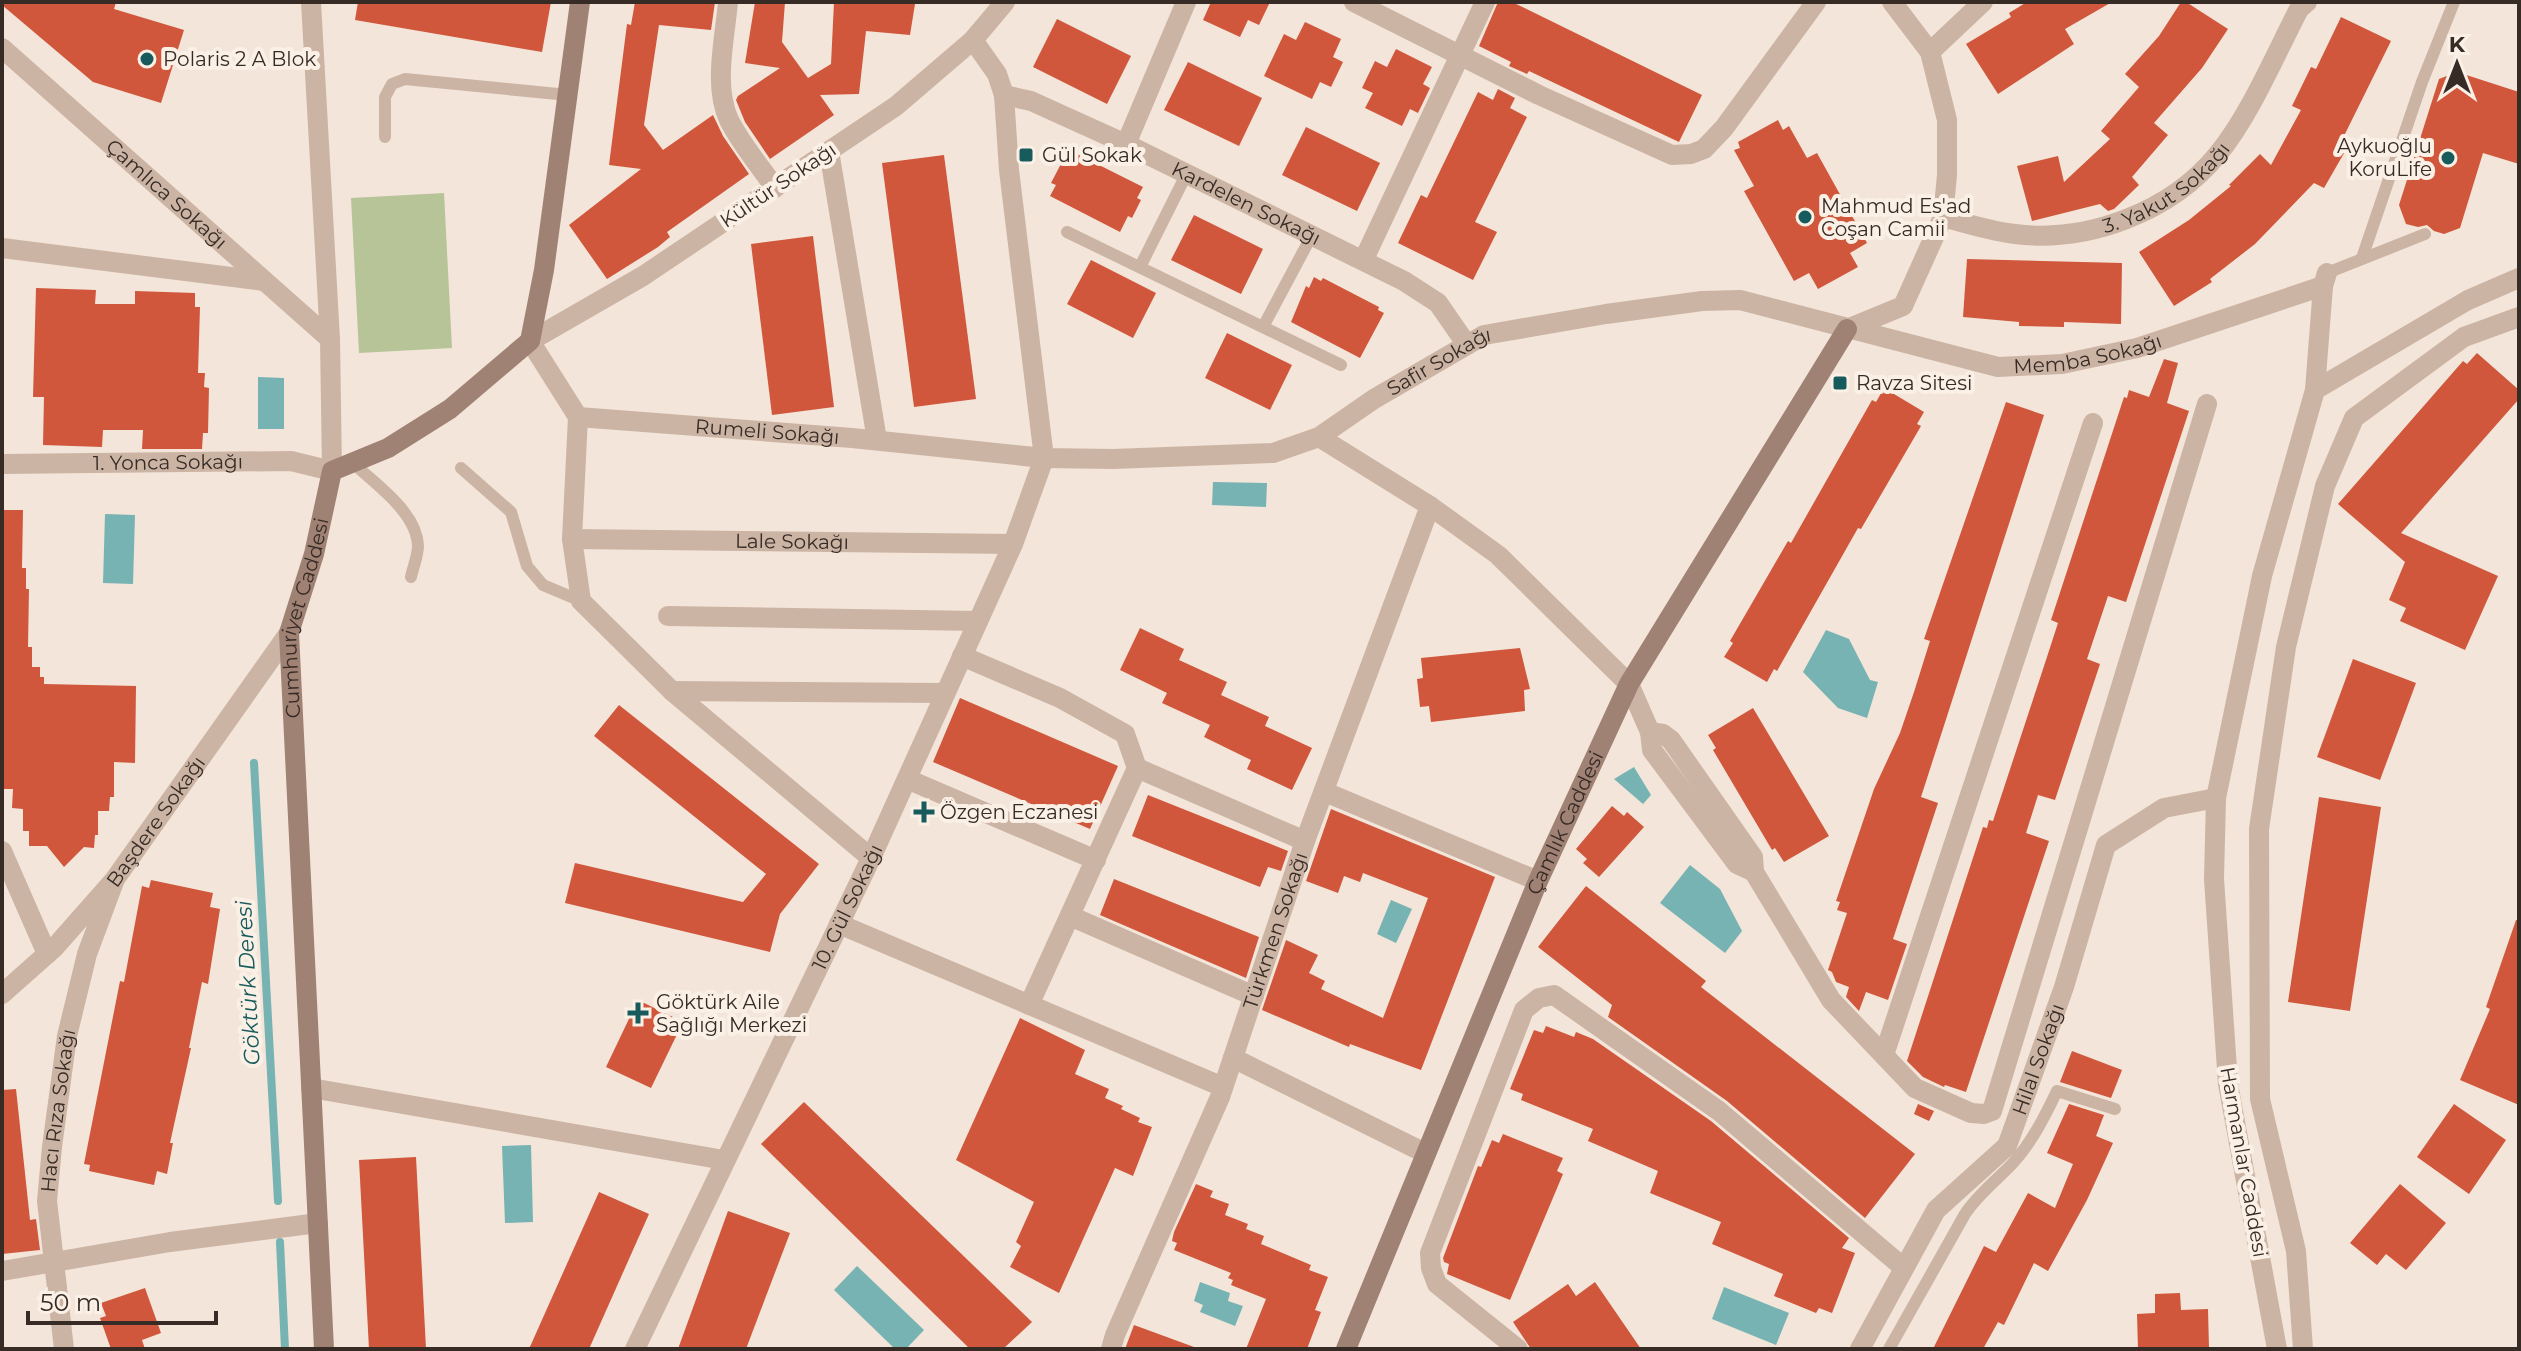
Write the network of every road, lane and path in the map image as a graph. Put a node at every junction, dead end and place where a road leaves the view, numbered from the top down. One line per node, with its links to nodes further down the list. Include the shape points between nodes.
1 (311, 2): 38 (street)
2 (580, 2): 17 (main road)
3 (728, 2): 23 (street, via 723,102 729,120)
4 (1005, 2): 13 (street, Kültür Sokağı)
5 (1186, 2): 20 (street)
6 (1354, 2): 16 (street)
7 (1485, 2): 16 (street)
8 (1816, 2): 16 (street, via 1714,138 1691,154 1672,155)
9 (1892, 2): 15 (street)
10 (1983, 2): 15 (street)
11 (2307, 2): 24 (street, 3. Yakut Sokağı, via 2218,154 2165,200 2127,219 2060,234 2018,234)
12 (2454, 2): 29 (lane)
13 (973, 40): 18 (street, via 997,74); 21 (street, Kültür Sokağı, via 896,106)
14 (2, 48): 34 (street, Çamlıca Sokağı)
15 (1930, 52): 24 (street, via 1947,120)
16 (1460, 55): 30 (street)
17 (568, 95): 19 (lane, via 405,79 392,84 385,97); 39 (main road)
18 (1004, 95): 20 (street, Kardelen Sokağı, via 1031,101); 48 (street)
19 (385, 137)
20 (1126, 144): 22 (street, Kardelen Sokağı)
21 (829, 151): 23 (street, Kültür Sokağı); 47 (street)
22 (1187, 173): 27 (street, Kardelen Sokağı); 31 (lane)
23 (775, 188): 39 (street, Kültür Sokağı, via 643,276)
24 (1943, 217): 37 (street, via 1903,306)
25 (1067, 232): 31 (lane)
26 (2425, 234): 29 (lane)
27 (1312, 235): 30 (street, Kardelen Sokağı); 36 (lane)
28 (2, 248): 34 (street)
29 (2362, 258): 33 (lane)
30 (1364, 259): 40 (street, Kardelen Sokağı, via 1438,303)
31 (1140, 267): 36 (lane)
32 (2519, 278): 42 (street, via 2468,300)
33 (2325, 280): 37 (street, Memba Sokağı, via 2290,299 2137,348 2062,364 1998,367); 42 (street, Harmanlar Caddesi)
34 (265, 281): 38 (street, Çamlıca Sokağı)
35 (2519, 317): 101 (street, via 2464,337 2354,418 2325,486 2286,647 2259,829 2260,1099 2296,1251)
36 (1263, 327): 41 (lane)
37 (1847, 329): 40 (street, Safir Sokağı, via 1740,300 1702,301 1484,335); 62 (main road, Çamlık Caddesi)
38 (330, 339): 52 (street)
39 (530, 341): 44 (street); 49 (main road, via 450,409)
40 (1467, 345): 46 (street, Safir Sokağı)
41 (1341, 365)
42 (2315, 390): 68 (street, Harmanlar Caddesi, via 2262,576)
43 (2207, 404): 81 (street, via 1992,1111 1971,1113 1915,1088)
44 (578, 417): 47 (street, Rumeli Sokağı); 54 (street)
45 (2093, 423): 81 (street)
46 (1319, 437): 48 (street, Safir Sokağı, via 1273,453); 53 (street)
47 (877, 440): 48 (street, Rumeli Sokağı)
48 (1044, 458): 55 (street, 10. Gül Sokağı)
49 (353, 463): 52 (main road); 56 (lane, via 415,530 418,547)
50 (2, 464): 52 (street, 1. Yonca Sokağı, via 291,461)
51 (461, 468): 57 (lane, via 511,512 527,566 543,585)
52 (332, 471): 60 (main road, Cumhuriyet Caddesi)
53 (1430, 506): 62 (street, via 1498,555); 67 (street, Türkmen Sokağı)
54 (572, 539): 55 (street, Lale Sokağı); 57 (street)
55 (1013, 544): 59 (street, 10. Gül Sokağı)
56 (411, 577)
57 (581, 601): 63 (street)
58 (668, 616): 59 (street)
59 (978, 621): 61 (street, 10. Gül Sokağı)
60 (289, 633): 73 (street, Başdere Sokağı); 84 (main road, Cumhuriyet Caddesi)
61 (962, 656): 64 (street, 10. Gül Sokağı); 65 (street, via 1060,698 1125,734)
62 (1629, 684): 74 (main road, Çamlık Caddesi); 81 (street, via 1650,732 1671,740 1753,857 1754,872 1831,1000)
63 (672, 691): 64 (street); 71 (street)
64 (945, 693): 66 (street, 10. Gül Sokağı)
65 (1137, 768): 69 (street); 72 (street)
66 (907, 779): 71 (street, 10. Gül Sokağı); 72 (street)
67 (1325, 792): 69 (street, Türkmen Sokağı); 74 (street)
68 (2216, 798): 90 (street, Hilal Sokağı, via 2164,808 2106,845 2064,987 2007,1146 1936,1210); 100 (street, Harmanlar Caddesi, via 2214,879 2228,1084)
69 (1305, 841): 79 (street, Türkmen Sokağı)
70 (2, 851): 77 (street)
71 (871, 858): 76 (street, 10. Gül Sokağı)
72 (1096, 860): 75 (street)
73 (115, 879): 77 (street, Başdere Sokağı); 89 (street, Hacı Rıza Sokağı, via 87,954 67,1036 47,1201)
74 (1538, 881): 86 (main road, Çamlık Caddesi)
75 (1070, 916): 79 (street); 80 (street)
76 (839, 924): 80 (street); 87 (street, 10. Gül Sokağı)
77 (47, 954): 78 (street, Başdere Sokağı)
78 (2, 994)
79 (1254, 996): 82 (street, Türkmen Sokağı)
80 (1029, 1005): 83 (street)
81 (1884, 1055)
82 (1233, 1058): 83 (street, Türkmen Sokağı); 86 (street)
83 (1223, 1087): 95 (street, Türkmen Sokağı)
84 (311, 1088): 87 (street); 88 (main road, Cumhuriyet Caddesi)
85 (2115, 1109): 99 (lane, via 2057,1091 2034,1136 1965,1214)
86 (1425, 1153): 96 (main road, Çamlık Caddesi)
87 (724, 1160): 94 (street, 10. Gül Sokağı)
88 (318, 1223): 89 (street); 93 (main road, Cumhuriyet Caddesi)
89 (53, 1262): 91 (street); 92 (street, Hacı Rıza Sokağı)
90 (1904, 1268): 97 (street, via 1719,1111 1554,995 1539,998 1524,1010 1430,1253 1437,1284); 98 (street, Hilal Sokağı)
91 (2, 1271)
92 (64, 1349)
93 (324, 1349)
94 (635, 1349)
95 (1111, 1349)
96 (1346, 1349)
97 (1518, 1349)
98 (1860, 1349)
99 (1889, 1349)
100 (2277, 1349)
101 (2303, 1349)

